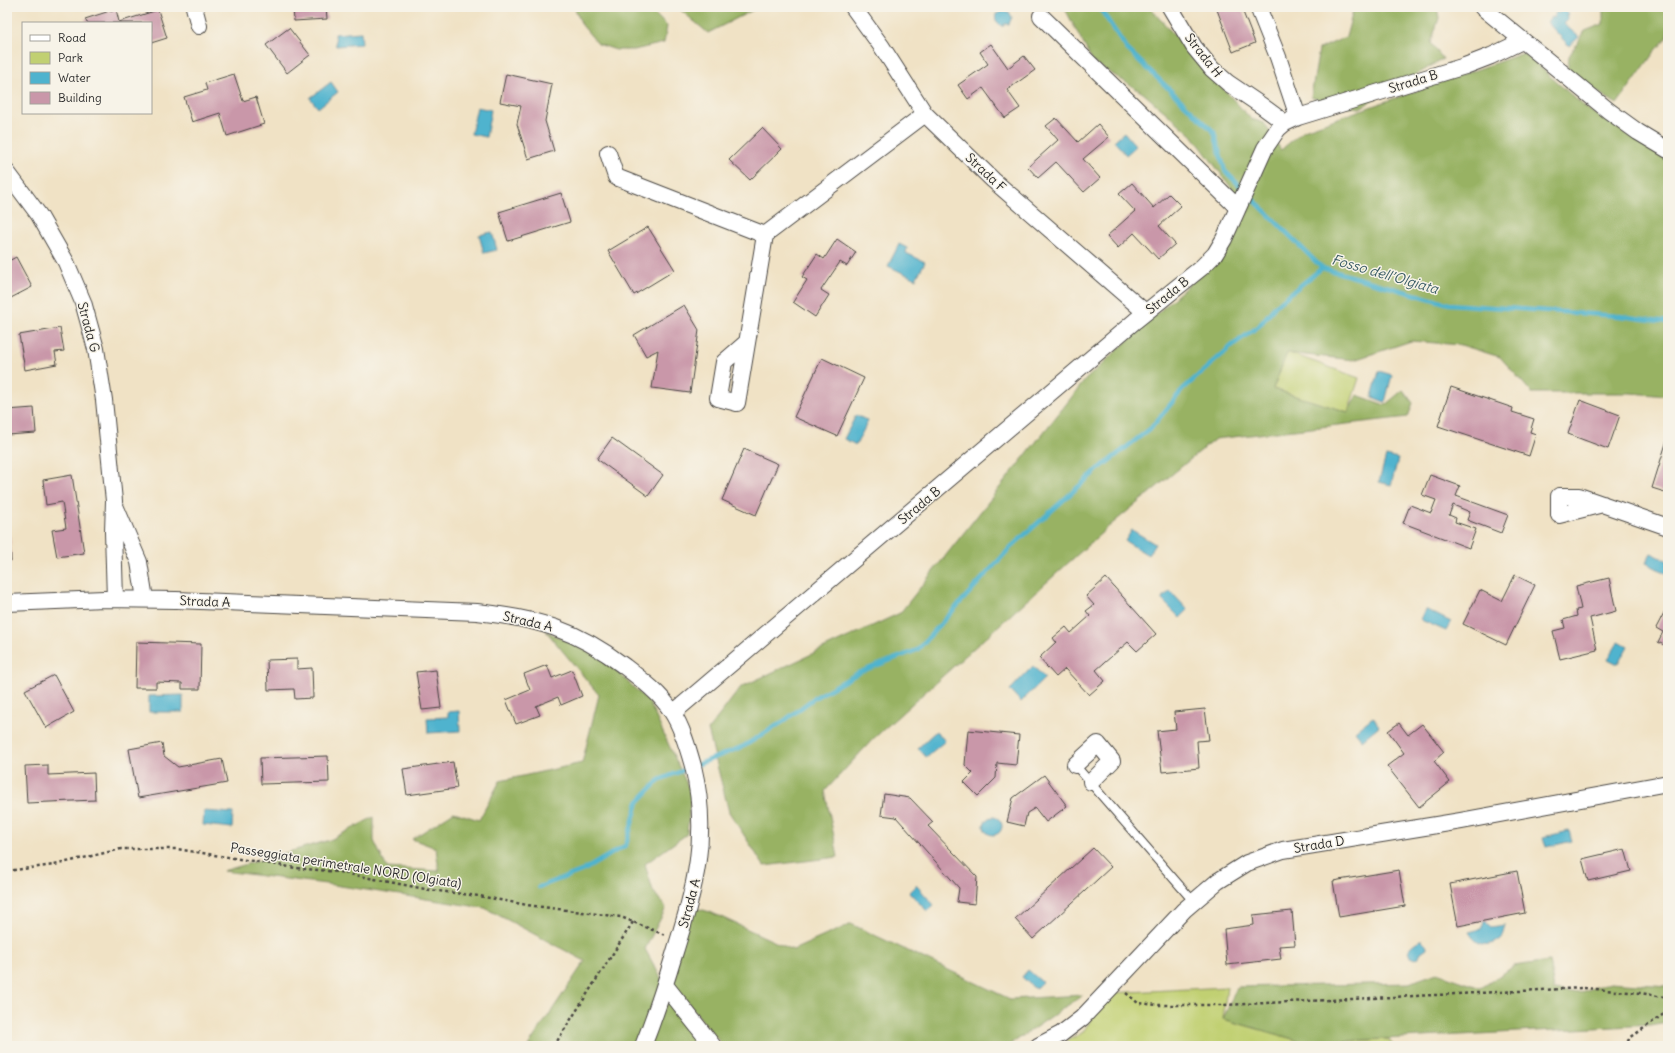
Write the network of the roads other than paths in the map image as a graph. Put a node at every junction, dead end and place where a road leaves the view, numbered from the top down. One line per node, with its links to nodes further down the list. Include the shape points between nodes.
1 (194, 7): 7 (street)
2 (853, 7): 9 (street, Strada F)
3 (1170, 7): 10 (street, Strada H, via 1194,47 1212,69 1262,106)
4 (1258, 7): 10 (street, via 1278,57)
5 (1482, 7): 8 (street)
6 (1041, 16): 14 (street)
7 (199, 26)
8 (1522, 41): 10 (street, Strada B, via 1465,66); 11 (street, via 1609,111)
9 (925, 114): 15 (street); 16 (street, Strada F, via 993,180)
10 (1291, 120): 14 (street, Strada B, via 1269,141)
11 (1668, 150)
12 (608, 153): 15 (street, via 616,177)
13 (7, 172): 18 (street, Strada G, via 52,237 83,302 96,348)
14 (1243, 196): 16 (street, Strada B, via 1215,254)
15 (765, 235): 17 (street)
16 (1145, 312): 24 (street, Strada B)
17 (747, 342)
18 (114, 501): 21 (street, Strada G); 22 (street, Strada G, via 138,558)
19 (1603, 504): 20 (street)
20 (1668, 527)
21 (115, 599): 22 (street, Strada A); 23 (street, Strada A)
22 (145, 599): 24 (street, Strada A, via 450,610 503,614 529,619 591,643 611,656 642,680)
23 (7, 603)
24 (673, 713): 29 (street, Strada A, via 693,767 701,819 701,843 693,892)
25 (1075, 765): 26 (lane); 26 (street, via 1098,744 1112,761)
26 (1090, 782): 28 (lane)
27 (1668, 784): 28 (street, Strada D, via 1283,850 1247,862)
28 (1193, 901): 32 (street, Strada D, via 1082,1018)
29 (665, 984): 30 (street, Strada A); 31 (street)
30 (643, 1046)
31 (713, 1046)
32 (1038, 1046)

